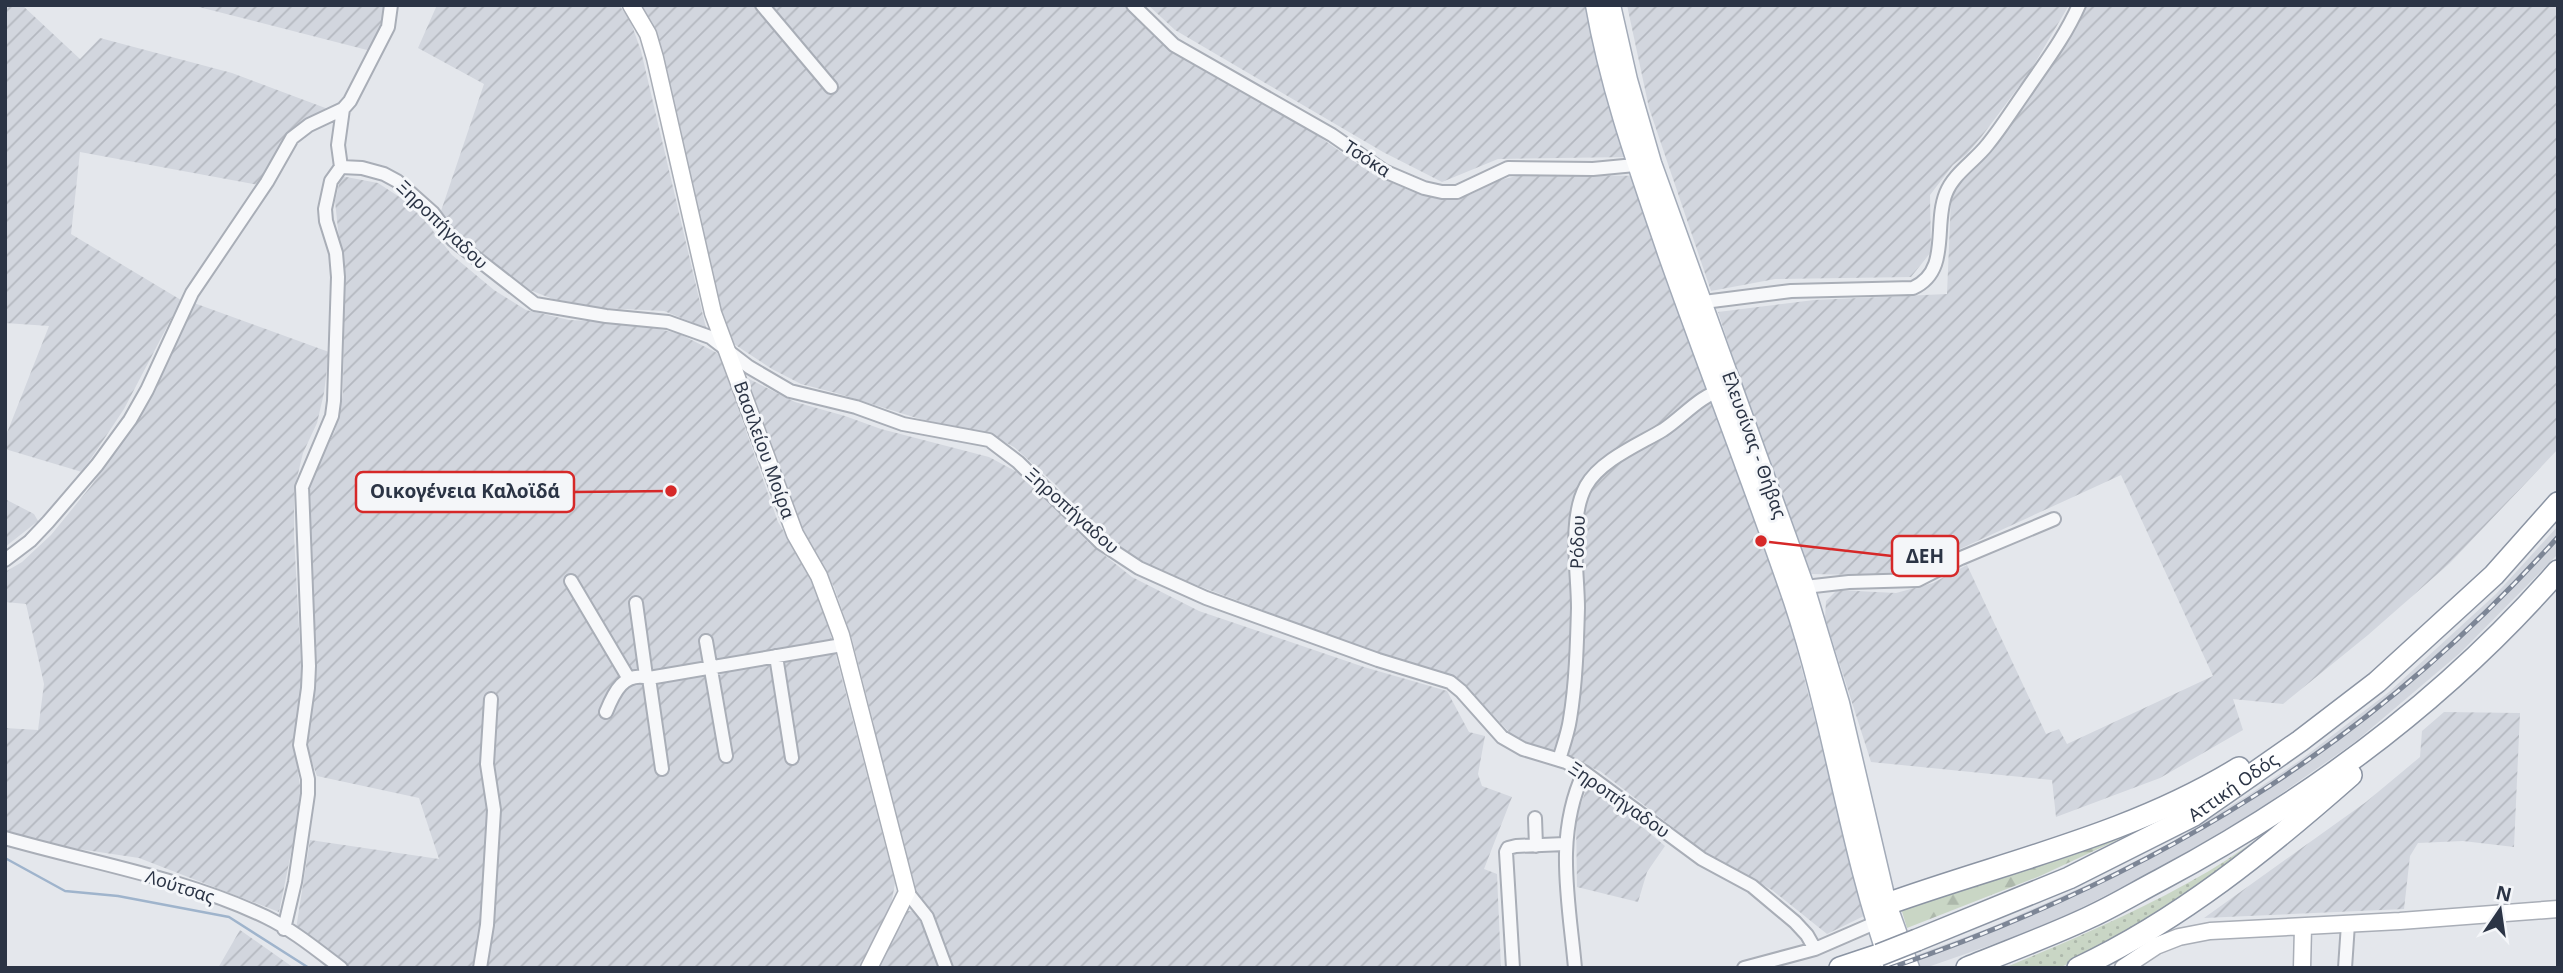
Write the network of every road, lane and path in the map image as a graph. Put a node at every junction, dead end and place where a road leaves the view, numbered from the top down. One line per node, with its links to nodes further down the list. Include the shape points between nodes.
1 (391, 5): 9 (street, via 388,27)
2 (631, 5): 13 (street, Βασιλείου Μοίρα, via 652,46 697,252)
3 (762, 5): 8 (street)
4 (1133, 5): 10 (street, Τσόκα, via 1174,45 1332,135 1384,171 1424,188 1457,192 1508,168)
5 (1595, 5): 10 (main road, Ελευσίνας - Θήβας)
6 (1611, 5): 12 (main road, Ελευσίνας - Θήβας, via 1638,118)
7 (2079, 5): 12 (street, via 2061,39 1987,145 1947,190 1938,260 1921,285 1791,291)
8 (831, 88)
9 (342, 109): 11 (street); 17 (street, via 292,138 192,293 130,419 48,522)
10 (1635, 165): 12 (main road, Ελευσίνας - Θήβας)
11 (341, 167): 13 (street, Ξηροπήγαδου, via 362,168 397,181 433,213 453,240 535,304 668,322 710,337); 47 (street, via 331,181 325,209 338,277 334,401 302,487 309,666 300,745 308,794)
12 (1694, 304): 14 (main road, Ελευσίνας - Θήβας)
13 (724, 348): 23 (street, Βασιλείου Μοίρα, via 794,534 831,607); 34 (street, Ξηροπήγαδου, via 790,391 903,424 989,440 1101,542 1139,568 1206,598 1450,682 1502,737)
14 (1725, 389): 20 (main road, Ελευσίνας - Θήβας); 34 (street, Ρόδου, via 1696,402 1676,421 1626,451 1586,488 1577,522 1573,699); 44 (main road, Ελευσίνας - Θήβας, via 1810,655)
15 (2558, 503): 31 (highway, Αττική Οδός, via 2494,575 2424,641)
16 (2054, 519): 20 (street, via 1918,580)
17 (5, 561)
18 (2558, 571): 30 (highway, via 2496,635)
19 (571, 582): 27 (street)
20 (1805, 587): 42 (main road, Ελευσίνας - Θήβας, via 1840,703)
21 (636, 603): 26 (street)
22 (706, 640): 25 (street)
23 (842, 645): 24 (street); 41 (street, Βασιλείου Μοίρα)
24 (776, 656): 25 (street); 33 (street)
25 (711, 667): 26 (street); 32 (street)
26 (647, 677): 27 (street); 35 (street)
27 (629, 679): 29 (street, via 617,687)
28 (491, 699): 51 (street, via 487,764 494,810)
29 (606, 712)
30 (2396, 724): 59 (highway, via 2304,793 2215,850 2091,917); 60 (highway, via 2379,750 2268,846 2177,912)
31 (2322, 725): 42 (highway, via 2296,733 2218,781 2150,815); 49 (highway, Αττική Οδός, bridge, via 2194,816 2069,878 1917,940)
32 (726, 756)
33 (792, 758)
34 (1559, 760): 36 (street, Ξηροπήγαδου)
35 (662, 769)
36 (1584, 772): 39 (street, via 1568,817); 48 (street, Ξηροπήγαδου, via 1702,859 1752,886 1795,922)
37 (1535, 818): 40 (street)
38 (5, 838): 47 (street, Λούτσας, via 196,890)
39 (1565, 844): 40 (street); 55 (street)
40 (1536, 846): 54 (street, via 1516,846 1506,852)
41 (907, 892): 52 (street); 53 (street, via 928,917)
42 (1887, 904): 44 (main road); 58 (main road, Ελευσίνας - Θήβας)
43 (2558, 909): 45 (street)
44 (1875, 923): 48 (street); 49 (main road, Ελευσίνας - Θήβας)
45 (2348, 924): 46 (street); 63 (street)
46 (2303, 927): 61 (street, via 2179,937); 62 (street)
47 (284, 929): 50 (street, Λούτσας)
48 (1815, 949): 56 (street)
49 (1885, 961): 57 (highway, Αττική Οδός)
50 (341, 968)
51 (480, 968)
52 (869, 968)
53 (946, 968)
54 (1513, 968)
55 (1575, 968)
56 (1744, 968)
57 (1840, 968)
58 (1910, 968)
59 (1967, 968)
60 (2078, 968)
61 (2123, 968)
62 (2302, 968)
63 (2345, 968)

